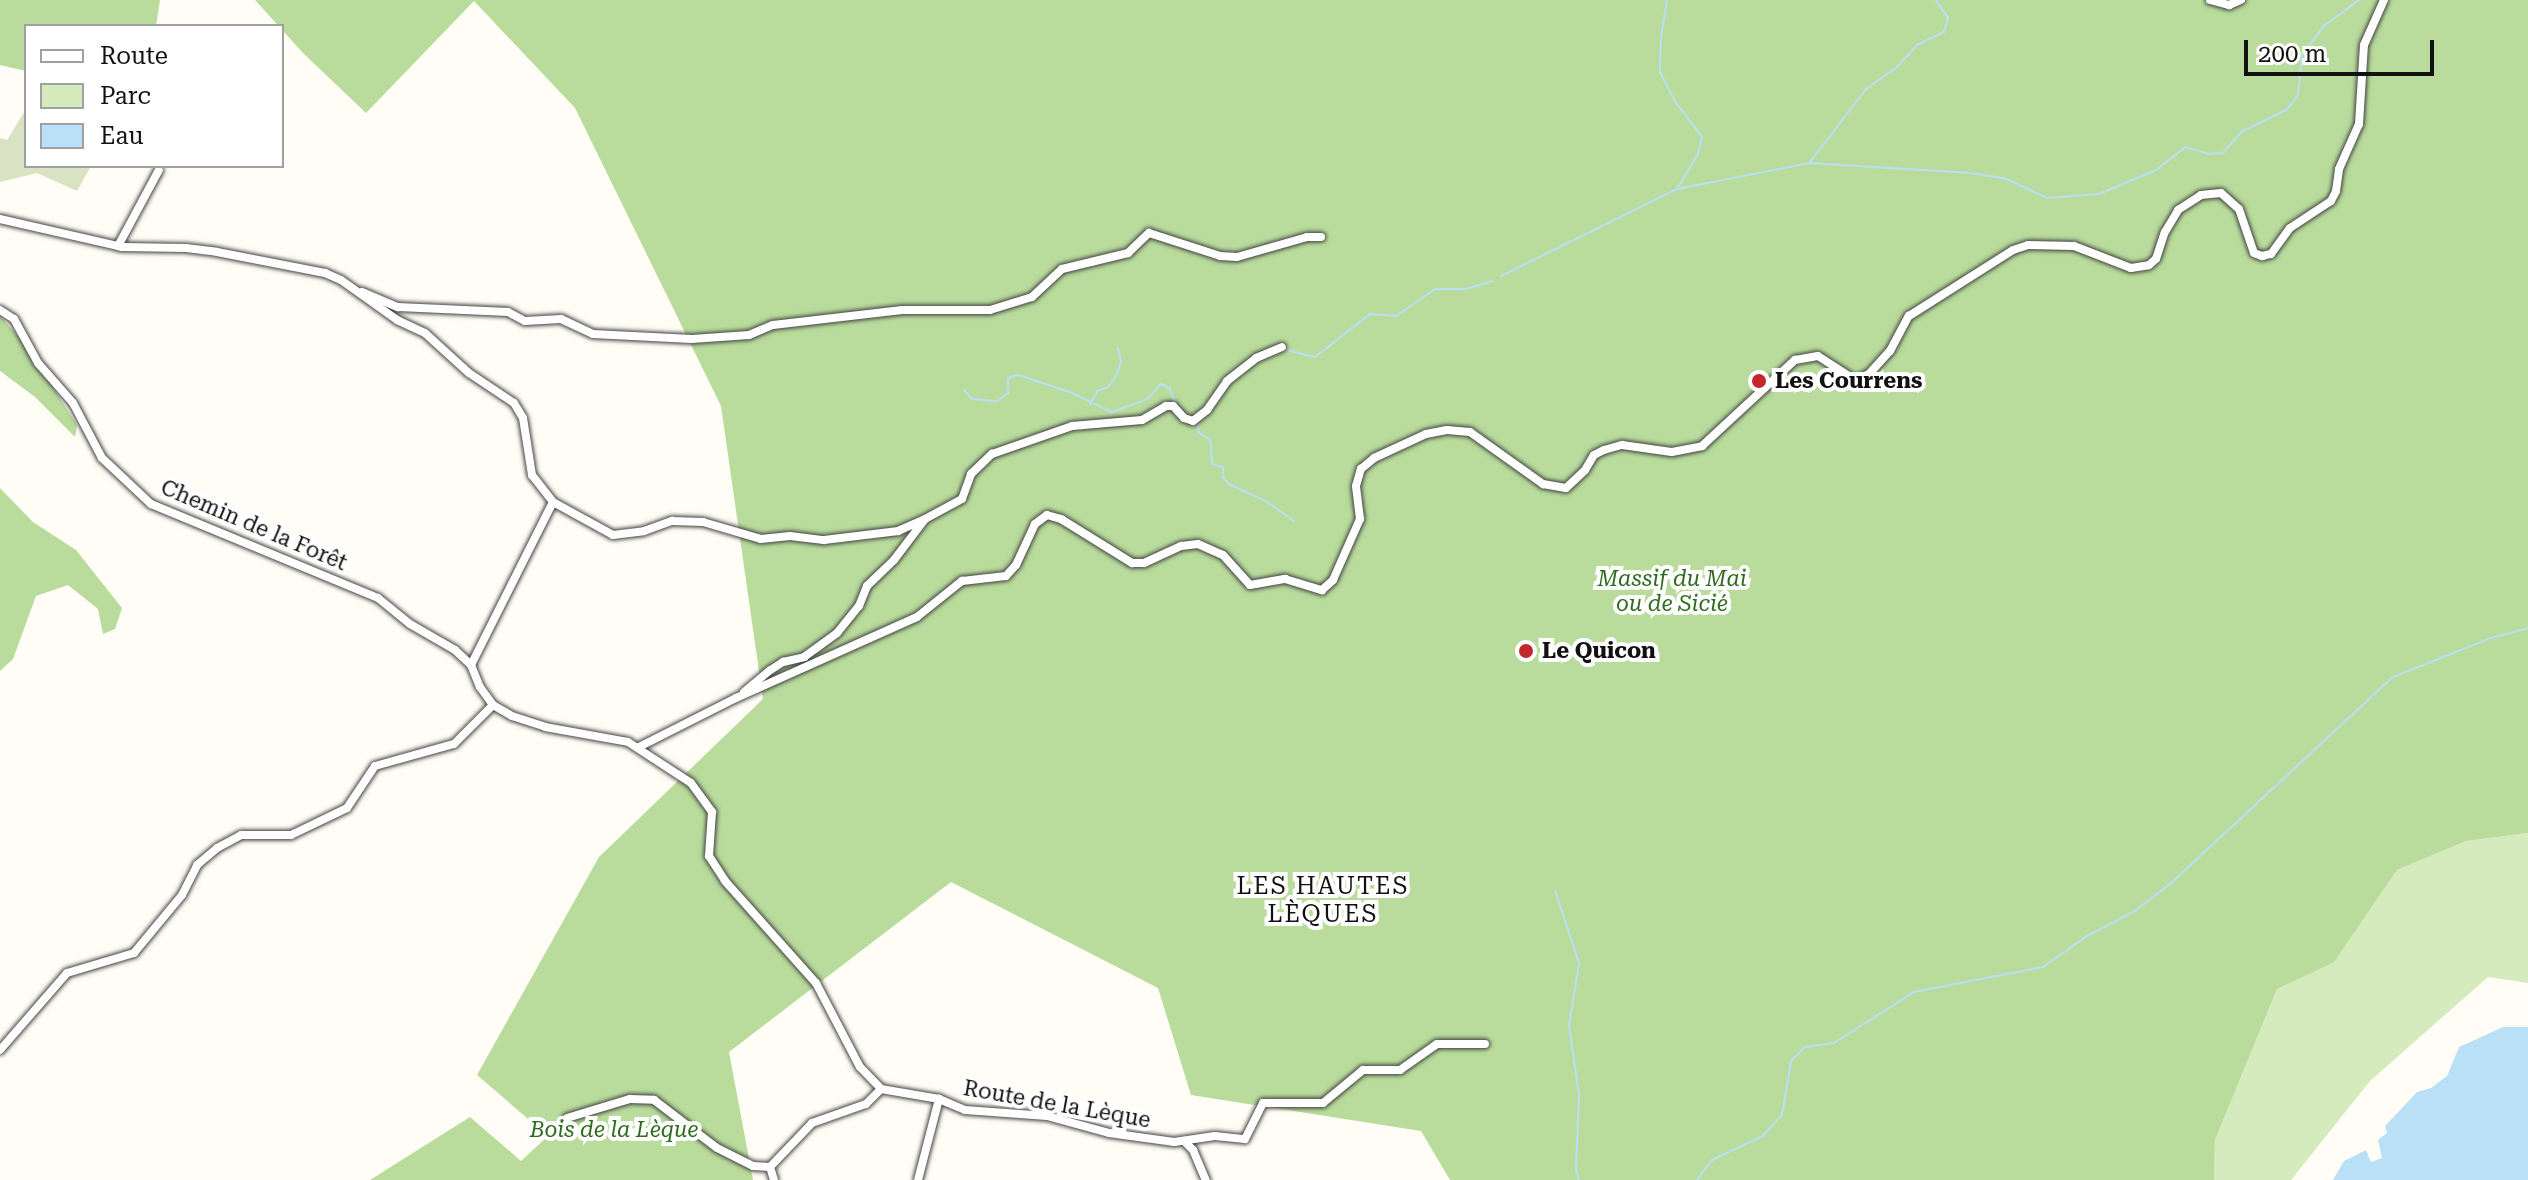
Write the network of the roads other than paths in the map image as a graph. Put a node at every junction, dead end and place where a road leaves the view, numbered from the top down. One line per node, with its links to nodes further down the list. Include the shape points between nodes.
1 (2210, 0): 2 (street, via 2229,5)
2 (2241, 0)
3 (2384, 0): 14 (street, via 2364,45 2359,124 2339,169 2336,191 2331,201 2290,228 2271,254 2254,253 2239,209 2221,193 2201,195 2178,210 2149,265 2131,268 2074,246 2028,245 1909,316 1890,351 1869,374 1855,380 1818,356 1795,360 1702,446 1672,452 1622,445 1604,450 1566,488 1543,484 1470,432 1426,434 1361,469 1356,486 1358,524 1331,586 1322,590 1285,579 1250,585 1223,555 1198,544 1132,563 1047,515 1035,524 1006,576 962,581 917,617)
4 (159, 170): 7 (street)
5 (0, 219): 7 (street)
6 (1321, 237): 8 (street, via 1237,257 1149,233 1128,253 1062,269 1032,297 990,310 902,310 692,339 593,334 561,319 525,321 508,312 398,307)
7 (118, 246): 8 (street, via 247,257 325,273)
8 (355, 290): 11 (street, via 425,333 521,410 529,468)
9 (0, 310): 13 (street, Chemin de la Forêt, via 14,319 38,363 69,398 102,458 151,504 378,598)
10 (1282, 347): 12 (street, via 1256,358 1227,381 1193,421 1166,406 1142,420 1072,426 1002,448 971,474 962,499)
11 (553, 502): 12 (street, via 613,535 672,521 703,522 761,539 841,538 898,531); 13 (street)
12 (925, 519): 14 (street, via 867,586 859,606 837,633 804,657 769,671)
13 (471, 665): 15 (street, Chemin de la Forêt)
14 (736, 698): 16 (street)
15 (493, 705): 16 (street, via 545,727); 18 (street, via 454,744 375,766 347,808 291,835 241,835 217,848 197,865 182,895 134,953 67,973)
16 (639, 747): 19 (street, via 704,797 712,812 709,856 816,983 860,1067)
17 (1485, 1044): 22 (street, Route de la Lèque, via 1437,1044 1400,1070 1363,1070 1323,1103 1263,1103 1245,1139)
18 (0, 1050)
19 (881, 1089): 20 (street, Route de la Lèque); 23 (street, via 866,1104 812,1123)
20 (939, 1099): 22 (street, Route de la Lèque, via 965,1110 1047,1116 1109,1133); 25 (street)
21 (567, 1118): 23 (street, via 630,1099 654,1100 717,1148 753,1166)
22 (1184, 1141): 26 (street)
23 (770, 1167): 24 (street)
24 (774, 1180)
25 (918, 1180)
26 (1206, 1180)

